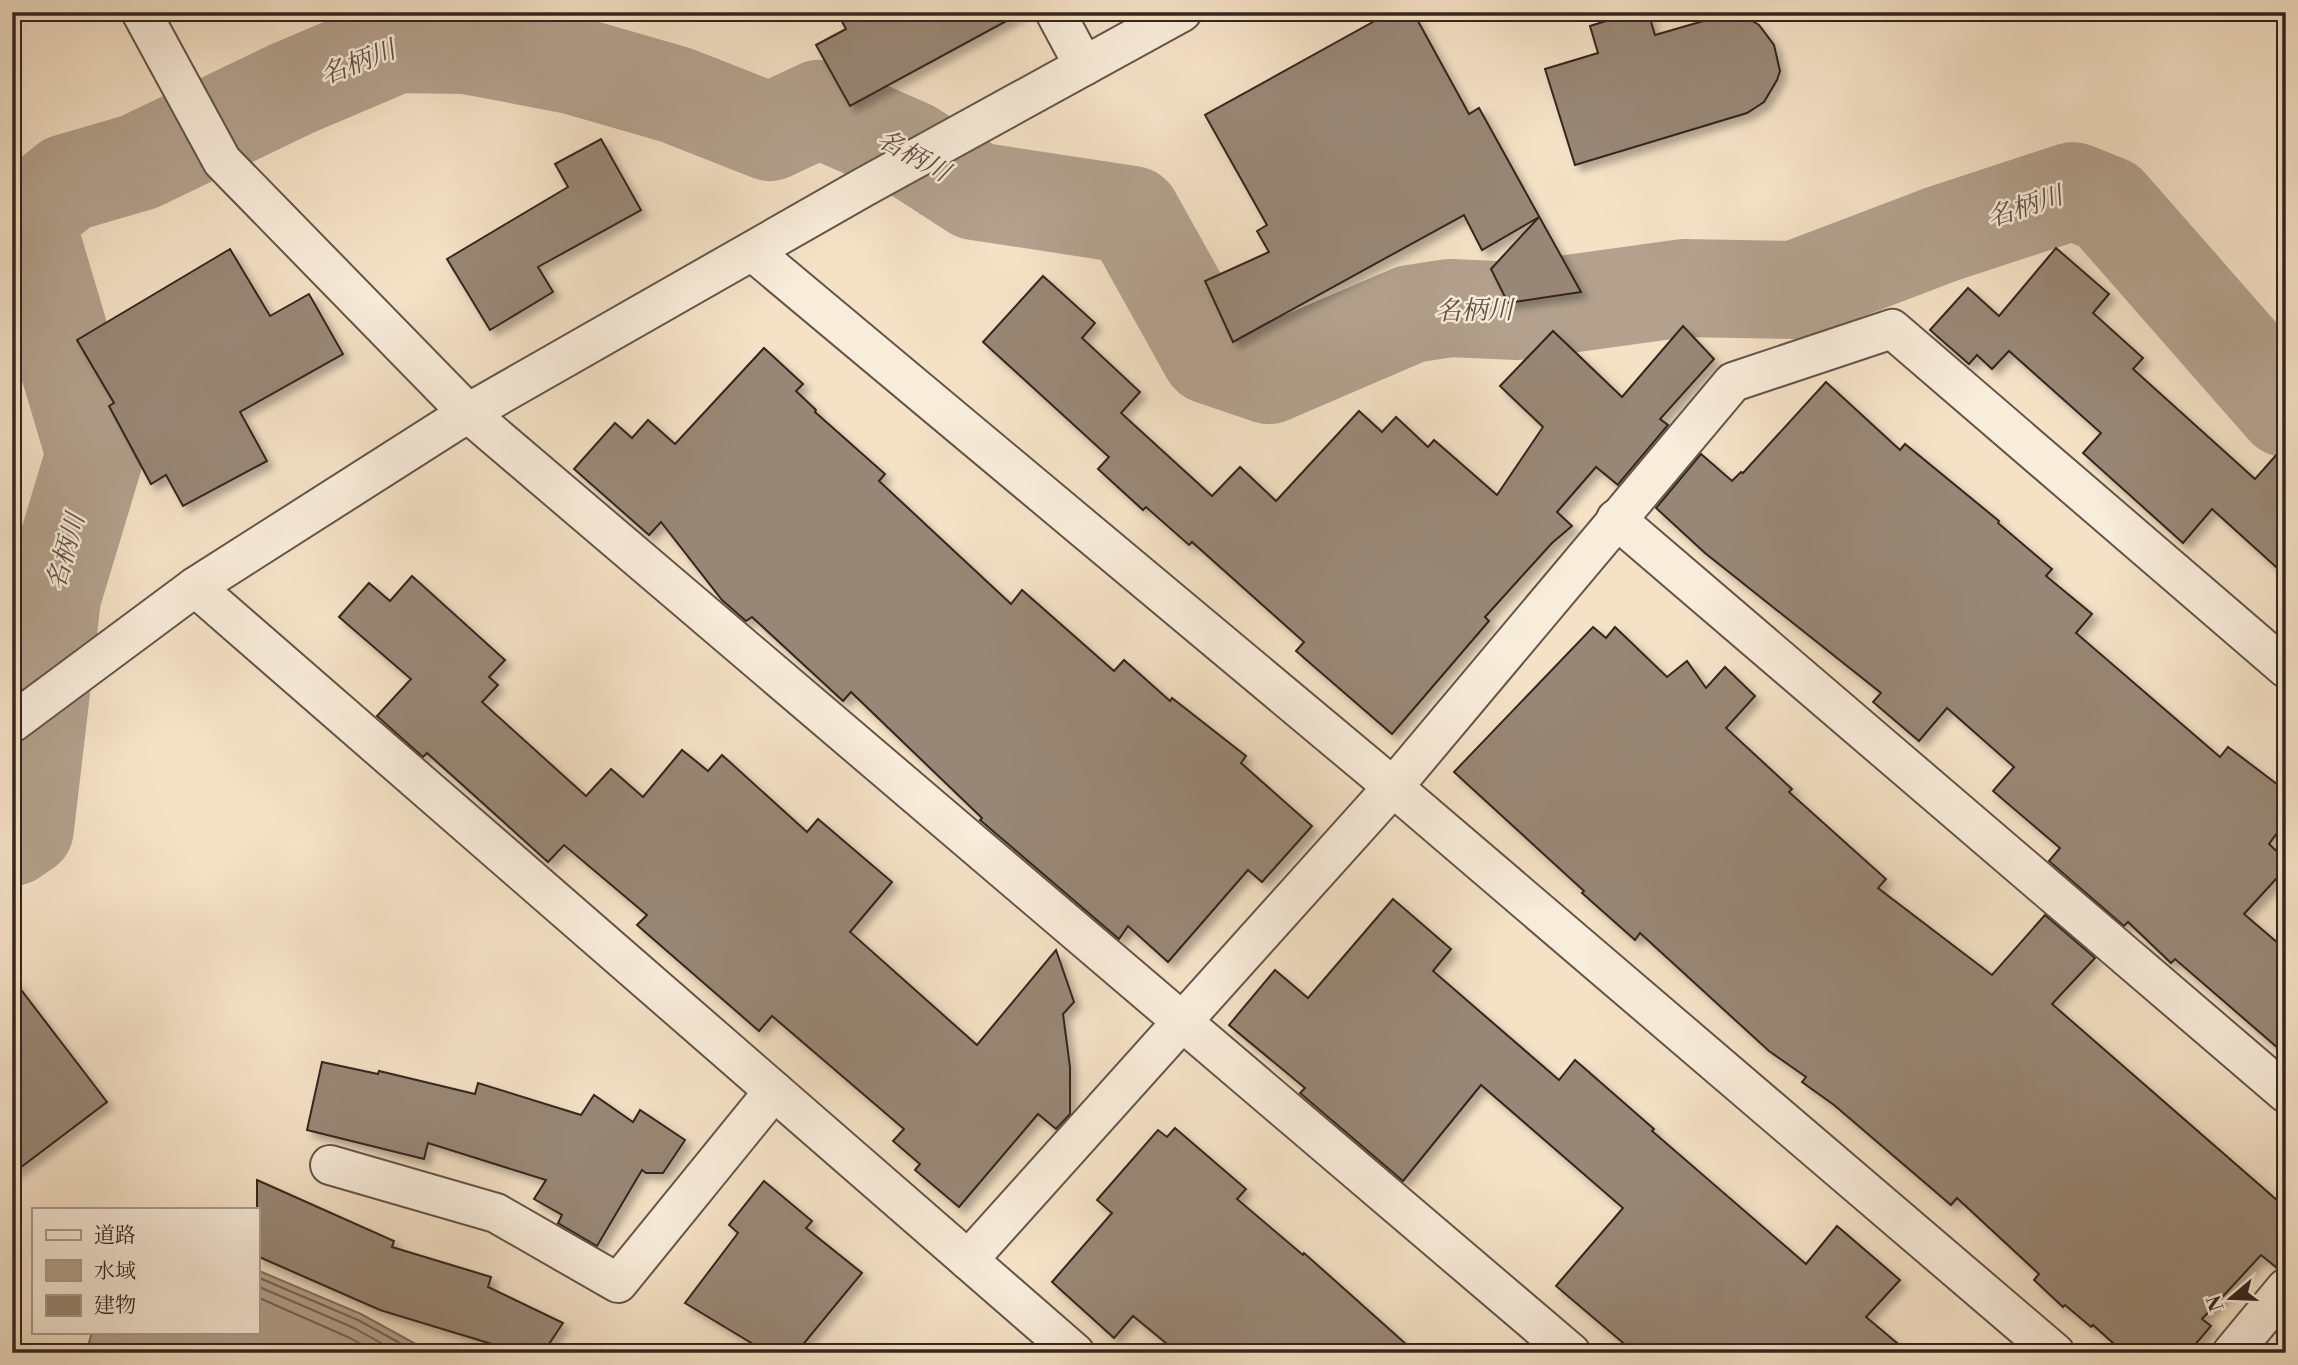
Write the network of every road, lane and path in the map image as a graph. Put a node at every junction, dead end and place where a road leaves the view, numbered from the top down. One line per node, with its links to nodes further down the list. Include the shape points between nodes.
1 (141, 12): 6 (street, via 222,161)
2 (1055, 12): 4 (street)
3 (1182, 12): 4 (street)
4 (1084, 66): 5 (street)
5 (753, 252): 6 (street); 11 (street)
6 (468, 413): 8 (street); 12 (street)
7 (1616, 519): 9 (street, via 1733,382 1892,330); 11 (street); 14 (street)
8 (195, 587): 10 (street); 13 (street)
9 (2286, 668)
10 (12, 723)
11 (1392, 787): 12 (street); 20 (street)
12 (1181, 1019): 16 (street); 19 (street)
13 (774, 1091): 15 (street, via 618,1283 496,1213); 16 (street)
14 (2286, 1093)
15 (330, 1165)
16 (968, 1260): 18 (street)
17 (2286, 1288): 21 (street)
18 (1075, 1353)
19 (1571, 1353)
20 (2055, 1353)
21 (2232, 1353)

